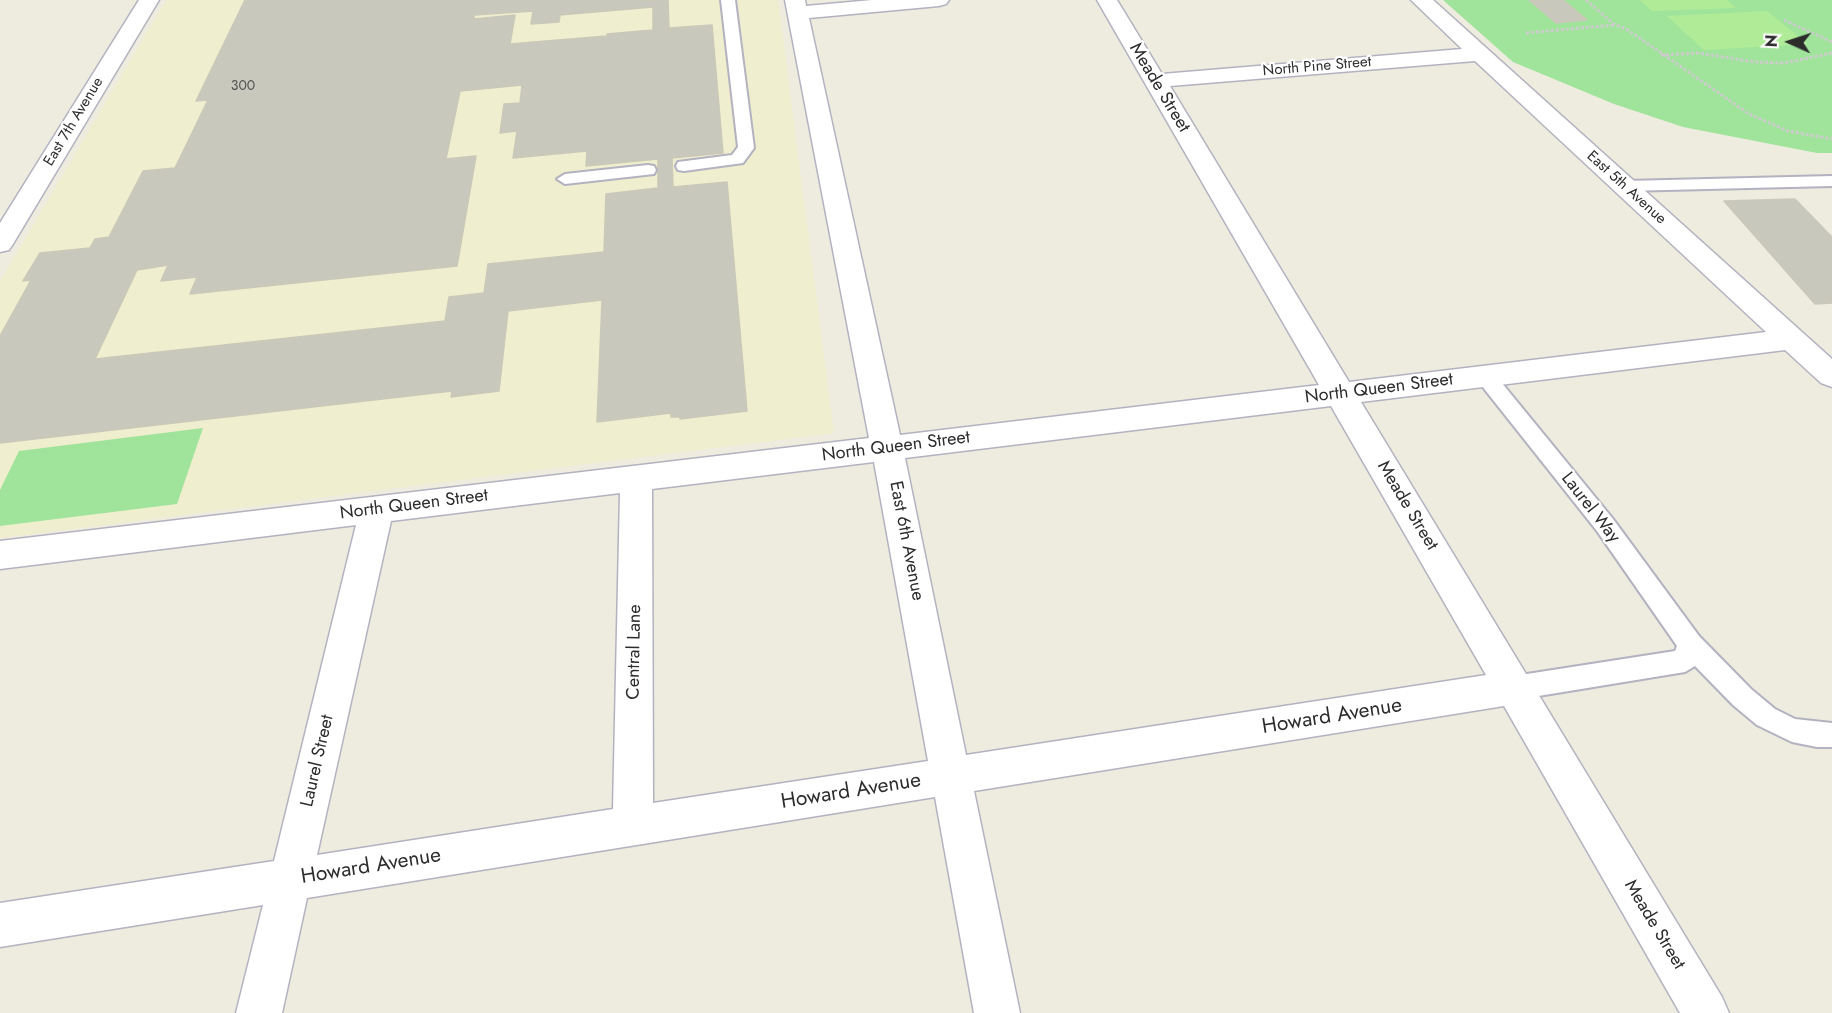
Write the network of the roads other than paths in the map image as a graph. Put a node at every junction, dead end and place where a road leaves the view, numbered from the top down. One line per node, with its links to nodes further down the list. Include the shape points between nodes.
1 (149, 0): 15 (street, East 7th Avenue)
2 (728, 0): 9 (lane, via 746,148 736,159)
3 (939, 0): 6 (street)
4 (1107, 0): 8 (street, Meade Street)
5 (1421, 0): 7 (street, East 5th Avenue)
6 (796, 7): 20 (street, East 6th Avenue)
7 (1479, 54): 8 (street, North Pine Street); 13 (street, East 5th Avenue)
8 (1155, 81): 19 (street, Meade Street)
9 (684, 166)
10 (648, 170): 11 (lane)
11 (565, 179)
12 (1826, 181): 13 (lane); 14 (lane)
13 (1625, 186): 16 (street, East 5th Avenue)
14 (1832, 194)
15 (0, 244)
16 (1792, 339): 17 (street, North Queen Street); 18 (street, East 5th Avenue)
17 (1485, 376): 19 (street, North Queen Street); 24 (lane, Laurel Way, via 1605,525)
18 (1832, 376)
19 (1340, 393): 20 (street, North Queen Street); 25 (street, Meade Street)
20 (887, 448): 21 (street, North Queen Street); 27 (street, East 6th Avenue)
21 (636, 478): 22 (street, North Queen Street); 28 (street, Central Lane)
22 (377, 509): 23 (street, North Queen Street); 29 (street, Laurel Street)
23 (0, 555)
24 (1690, 644): 25 (lane, Howard Avenue, via 1685,661); 26 (lane, Laurel Way, via 1766,717 1792,730)
25 (1514, 688): 27 (street, Howard Avenue); 33 (street, Meade Street)
26 (1832, 735)
27 (952, 776): 28 (street, Howard Avenue); 32 (street, East 6th Avenue)
28 (633, 826): 29 (street, Howard Avenue)
29 (291, 880): 30 (street, Howard Avenue); 31 (street, Laurel Street)
30 (0, 925)
31 (260, 1013)
32 (997, 1013)
33 (1706, 1013)

